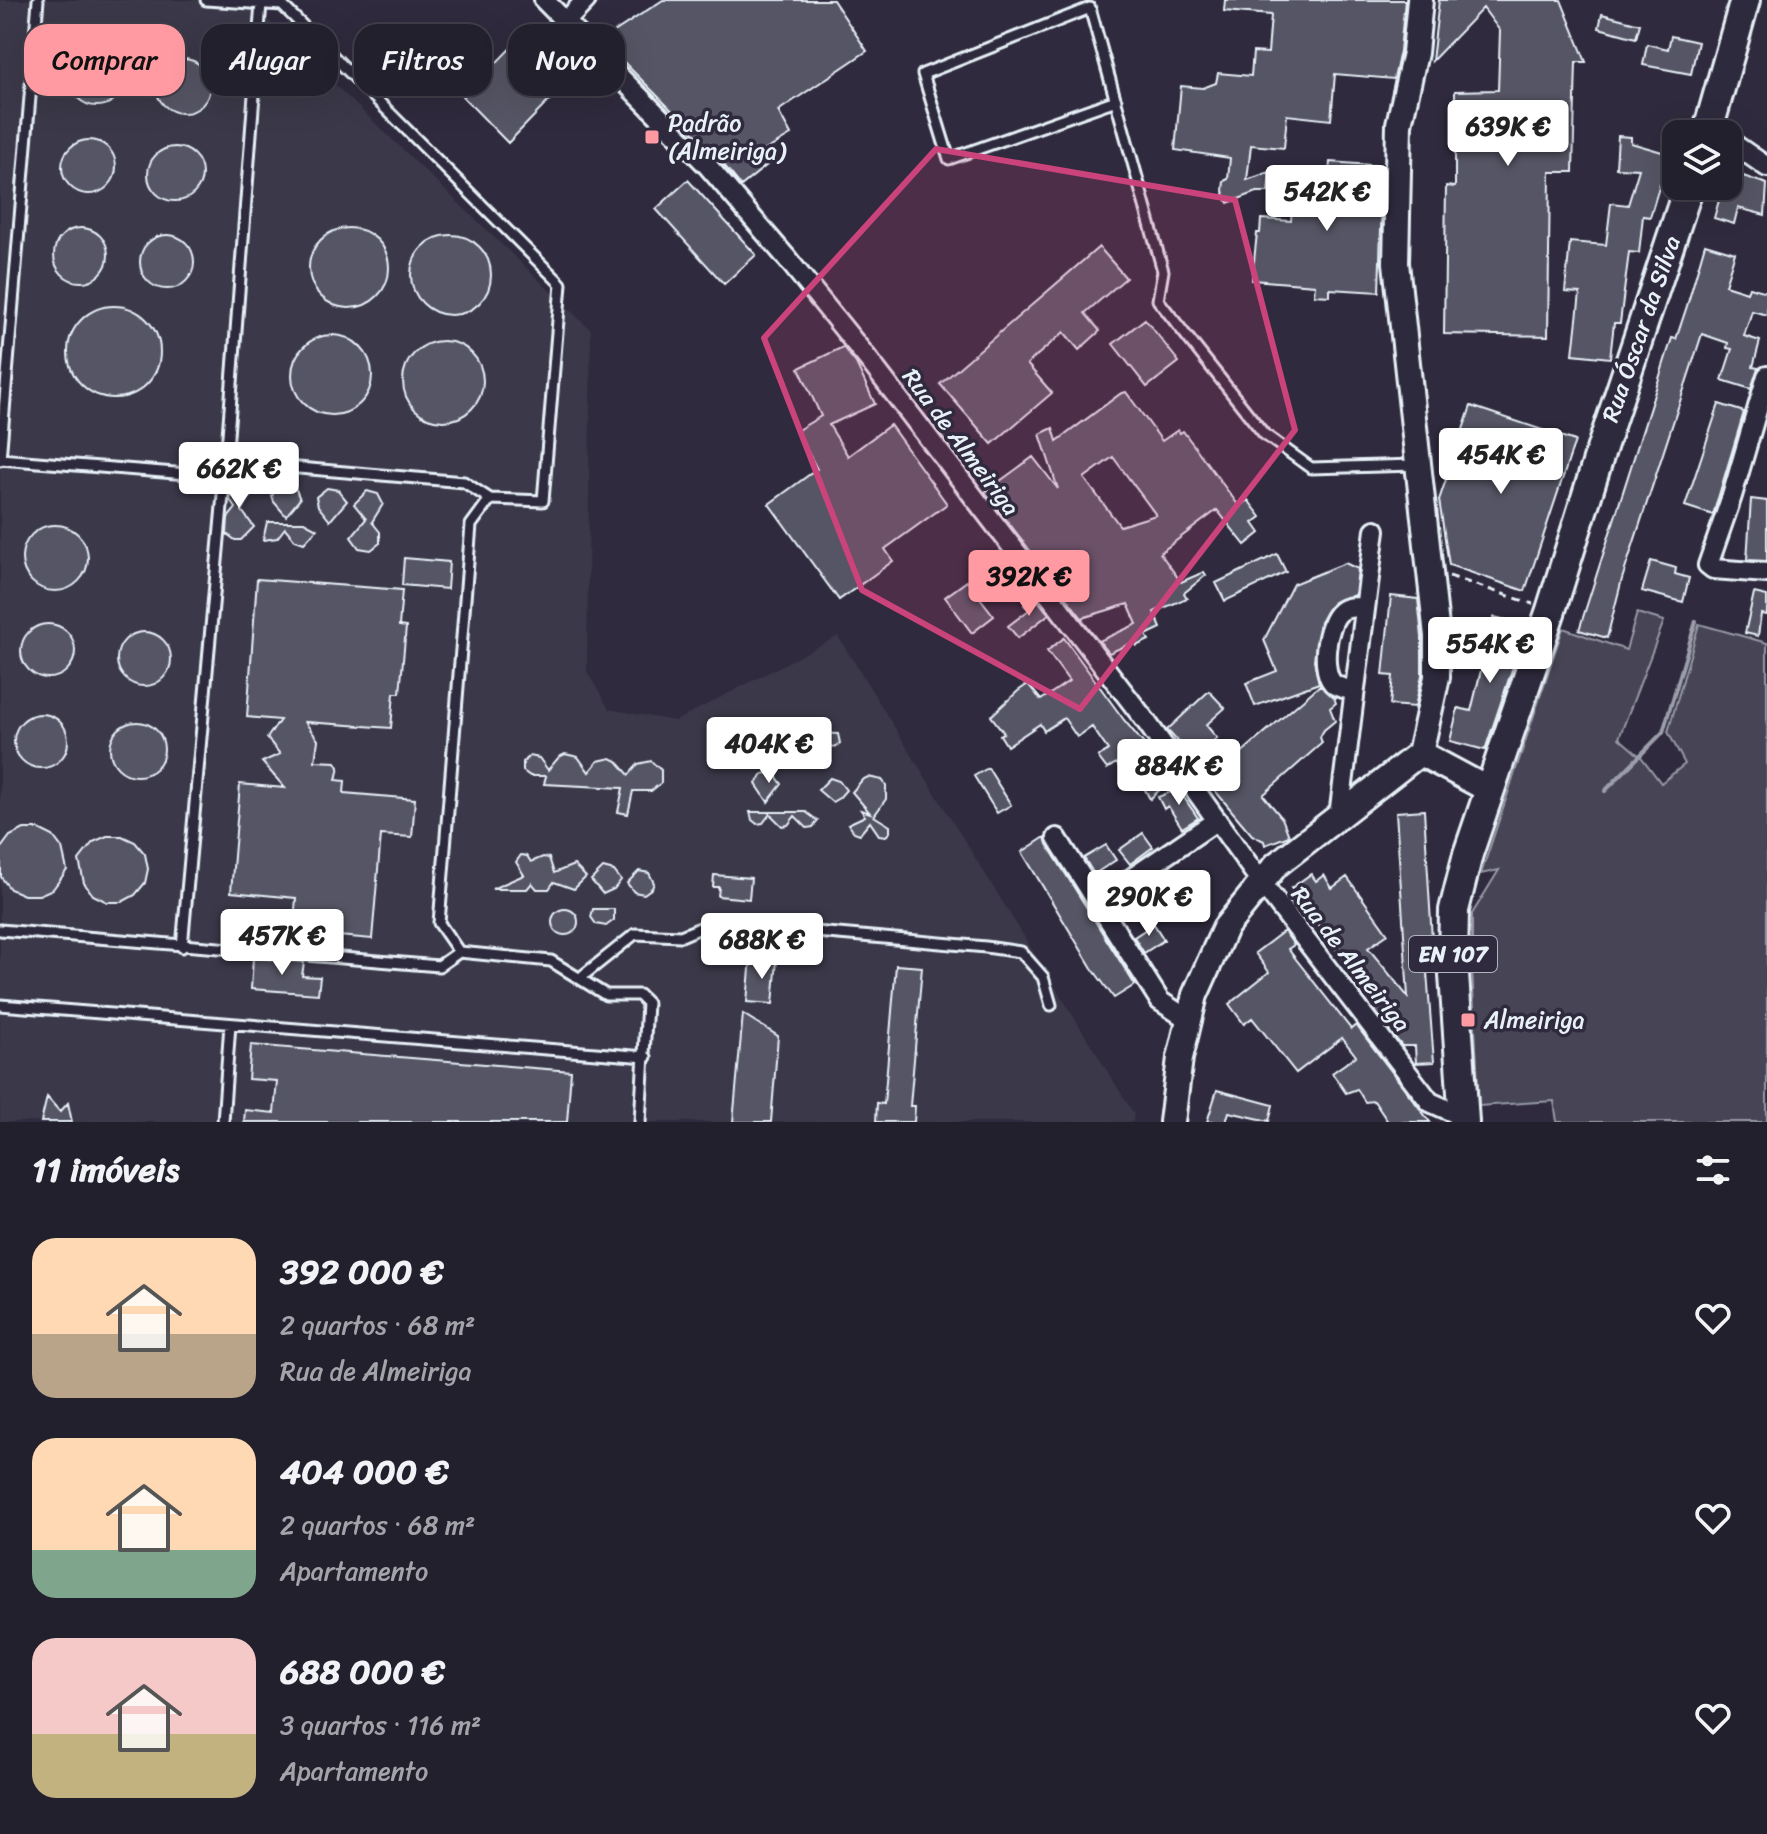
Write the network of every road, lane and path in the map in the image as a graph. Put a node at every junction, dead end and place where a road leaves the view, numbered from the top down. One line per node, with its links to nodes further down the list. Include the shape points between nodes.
1 (38, 0): 16 (lane)
2 (206, 0): 8 (lane)
3 (544, 0): 9 (street, Rua de Almeiriga)
4 (586, 0): 9 (street)
5 (1420, 0): 18 (street, via 1399,124 1396,263)
6 (1745, 0): 11 (main road)
7 (279, 2): 8 (lane); 19 (lane, via 561,284 543,501)
8 (261, 3): 17 (lane)
9 (566, 21): 29 (street, Rua de Almeiriga, via 707,165 785,256)
10 (1116, 100): 10 (lane, via 1090,8 923,74 949,159); 18 (lane, via 1163,271 1158,300 1264,434 1311,468)
11 (1719, 120)
12 (1742, 151): 13 (street)
13 (1767, 167)
14 (1684, 200): 24 (main road, Rua Óscar da Silva / EN 107)
15 (1767, 376): 22 (street, via 1708,565)
16 (0, 459): 17 (lane, via 200,475)
17 (226, 462): 19 (lane, via 464,482); 34 (lane)
18 (1418, 464): 21 (street)
19 (490, 499): 35 (lane, via 471,525 439,923)
20 (1375, 530): 23 (street)
21 (1430, 570): 24 (path); 26 (street, via 1437,677)
22 (1767, 573)
23 (1365, 607): 25 (street); 25 (street, via 1338,613 1327,645 1330,679)
24 (1551, 610): 27 (main road, Rua Óscar da Silva / EN 107)
25 (1354, 691): 28 (street)
26 (1420, 753): 27 (street); 28 (street)
27 (1489, 790): 42 (main road, Rua Óscar da Silva / EN 107, via 1454,910)
28 (1339, 816): 31 (street)
29 (1217, 820): 31 (street, Rua de Almeiriga); 32 (street)
30 (1057, 838): 32 (street)
31 (1261, 882): 39 (street, via 1225,928); 42 (street, Rua de Almeiriga, via 1430,1102)
32 (1097, 902): 39 (street, via 1160,1001)
33 (0, 930): 34 (lane)
34 (182, 947): 35 (lane, via 439,966)
35 (459, 952): 36 (lane, via 551,961)
36 (580, 978): 38 (lane, via 635,934 681,936 712,923 1021,952 1043,977); 41 (lane, via 606,995 639,995 647,1003)
37 (0, 1005): 40 (lane)
38 (1051, 1005)
39 (1189, 1020): 45 (street)
40 (230, 1024): 41 (lane); 43 (lane)
41 (646, 1057): 44 (lane)
42 (1464, 1120)
43 (223, 1122)
44 (640, 1122)
45 (1172, 1122)

